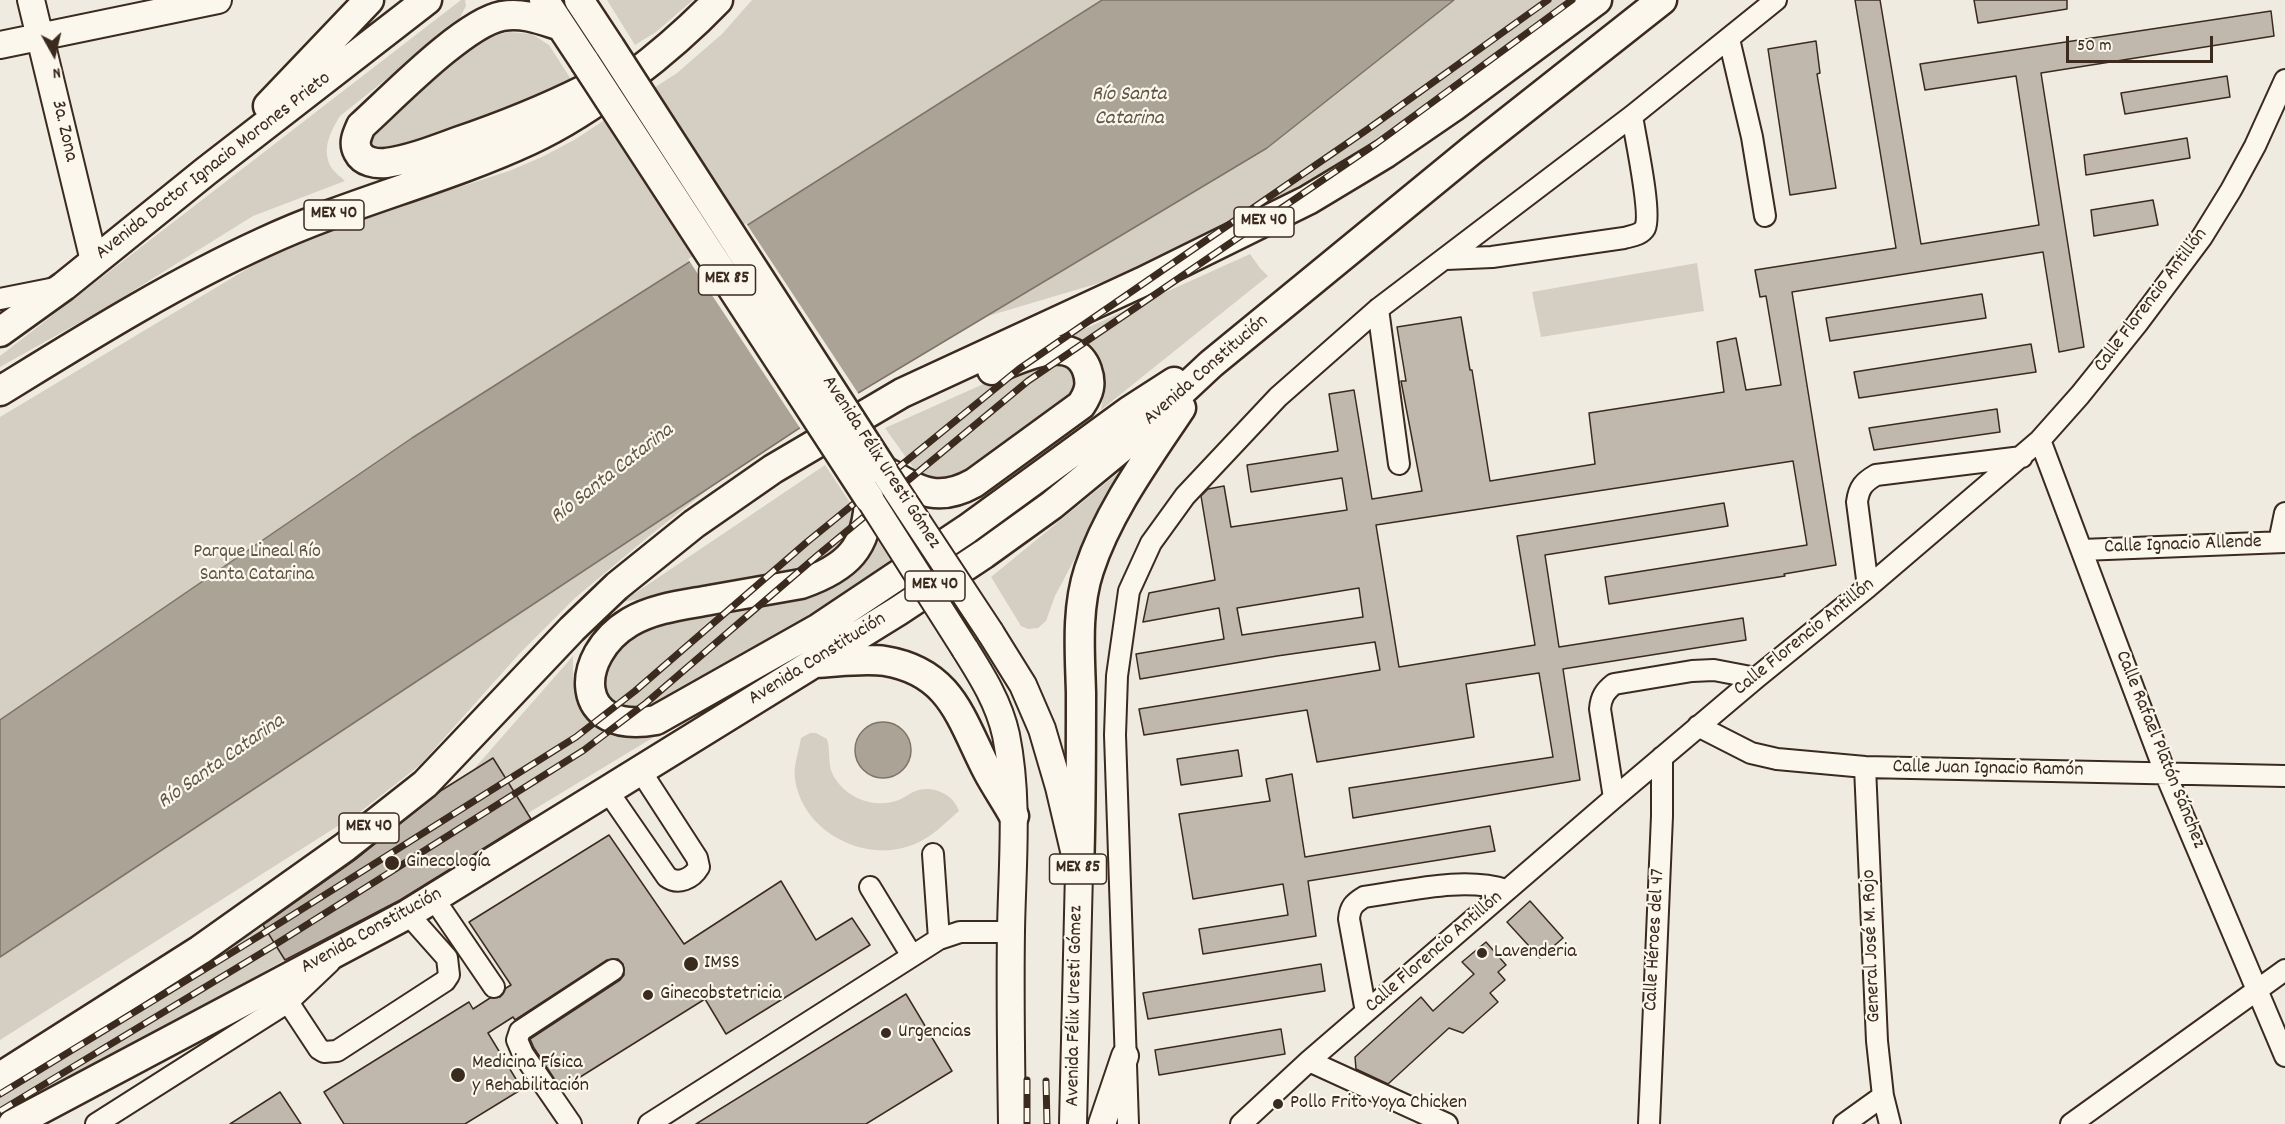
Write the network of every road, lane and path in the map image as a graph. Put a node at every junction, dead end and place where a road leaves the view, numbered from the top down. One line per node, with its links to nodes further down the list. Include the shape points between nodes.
1 (31, 0): 13 (main road, 3a. Zona)
2 (218, 0): 13 (main road)
3 (369, 0): 19 (highway)
4 (428, 0): 19 (highway, Avenida Doctor Ignacio Morones Prieto)
5 (544, 0): 11 (highway, MEX 85)
6 (579, 0): 33 (highway, Avenida Félix Uresti Gómez / MEX 85, bridge)
7 (718, 0): 15 (highway, MEX 40)
8 (1597, 0): 29 (highway, MEX 40, via 1453,107 1308,200)
9 (1662, 0): 27 (highway, Avenida Constitución / MEX 40)
10 (1776, 0): 12 (street)
11 (561, 26): 15 (highway, via 515,15 491,19 466,33 361,126 355,146 360,156 369,162 385,163 495,129 573,96); 34 (highway, Avenida Félix Uresti Gómez / MEX 85, bridge)
12 (1729, 39): 18 (street); 20 (street, via 1752,137)
13 (42, 44): 14 (main road); 16 (main road); 22 (main road, 3a. Zona)
14 (0, 45)
15 (670, 45): 28 (highway, MEX 40, via 589,105 532,139 265,242 188,280)
16 (0, 59)
17 (2285, 80): 30 (street, Calle Florencio Antillón, via 2241,173 2202,237 2137,324)
18 (1632, 116): 21 (street); 21 (street, via 1646,207 1646,226 1642,231 1624,238)
19 (205, 172): 22 (highway, Avenida Doctor Ignacio Morones Prieto)
20 (1765, 216)
21 (1446, 259): 25 (street)
22 (94, 261): 23 (highway, Avenida Doctor Ignacio Morones Prieto)
23 (64, 286): 24 (street); 26 (highway, Avenida Doctor Ignacio Morones Prieto)
24 (0, 299)
25 (1378, 309): 32 (street); 66 (street, via 1278,397 1185,496 1151,543 1129,591 1118,666 1115,735)
26 (0, 332)
27 (1211, 364): 34 (highway, via 1168,385 1129,411 967,529 819,628 656,720 637,724 617,721 595,705 591,694 594,665 612,636 629,623 671,607 821,577 844,563 860,543 868,519); 39 (highway, Avenida Constitución / MEX 40, via 1120,449 1052,505 984,554); 51 (highway, via 1125,494 1088,572 1080,634)
28 (0, 391)
29 (903, 393): 33 (highway, via 955,383 1049,350 1064,350 1078,357 1090,383 1081,405 958,492 928,493); 69 (highway, MEX 40, via 773,469 694,524 617,586 425,784 345,848 200,950)
30 (2040, 440): 31 (street, Calle Florencio Antillón); 37 (street, Calle Rafael Platón Sánchez)
31 (2022, 457): 38 (street, Calle Florencio Antillón); 38 (street, via 1876,475 1865,481 1857,502)
32 (1399, 464)
33 (883, 470): 51 (main road, Avenida Félix Uresti Gómez / MEX 85, bridge, via 1023,685 1042,729)
34 (869, 498): 49 (main road, Avenida Félix Uresti Gómez / MEX 85, bridge, via 992,692 1006,733)
35 (2285, 513): 36 (street)
36 (2282, 542): 37 (street, Calle Ignacio Allende)
37 (2082, 550): 45 (street, Calle Rafael Platón Sánchez)
38 (1868, 587): 40 (street, Calle Florencio Antillón)
39 (814, 663): 44 (highway, Avenida Constitución / MEX 40); 49 (highway, via 884,661 925,674 942,687 958,708)
40 (1756, 678): 41 (street, Calle Florencio Antillón); 48 (street, via 1732,672 1692,671 1614,684 1601,699 1600,709)
41 (1698, 726): 42 (street, Calle Florencio Antillón); 43 (street, Calle Juan Ignacio Ramón, via 1751,753)
42 (1662, 757): 48 (street, Calle Florencio Antillón); 81 (street, Calle Héroes del 47)
43 (1864, 767): 45 (street, Calle Juan Ignacio Ramón); 70 (street, General José M. Rojo)
44 (640, 770): 47 (highway, Avenida Constitución / MEX 40); 47 (street, via 697,858 699,867 689,876 678,882 667,877)
45 (2166, 775): 46 (street, Calle Juan Ignacio Ramón); 63 (street, Calle Rafael Platón Sánchez)
46 (2285, 776)
47 (607, 790): 54 (highway, Avenida Constitución / MEX 40)
48 (1614, 798): 53 (street, Calle Florencio Antillón)
49 (1014, 816): 56 (main road, Avenida Félix Uresti Gómez / MEX 85)
50 (933, 854): 57 (street)
51 (1079, 872): 76 (main road, Avenida Félix Uresti Gómez / MEX 85)
52 (870, 887): 59 (street)
53 (1506, 890): 65 (street, Calle Florencio Antillón); 65 (street, via 1463,884 1364,897 1355,902 1349,919)
54 (434, 899): 55 (highway, Avenida Constitución / MEX 40); 62 (street)
55 (408, 915): 58 (highway, Avenida Constitución / MEX 40); 64 (street, via 447,958 449,975 445,981 337,1051 319,1049)
56 (1011, 932): 57 (street, via 960,932); 75 (main road, Avenida Félix Uresti Gómez / MEX 85)
57 (939, 939): 59 (street)
58 (339, 952): 64 (street); 71 (highway, Avenida Constitución / MEX 40)
59 (912, 956): 74 (street)
60 (613, 970): 73 (street, via 520,1030 517,1040)
61 (2285, 970): 63 (street)
62 (494, 987)
63 (2258, 990): 67 (street, Calle Rafael Platón Sánchez); 84 (street)
64 (288, 1002): 72 (street)
65 (1366, 1012): 68 (street, Calle Florencio Antillón)
66 (1125, 1056): 77 (main road); 78 (street)
67 (2285, 1056)
68 (1309, 1061): 79 (street, Calle Florencio Antillón); 80 (street)
69 (0, 1077)
70 (1883, 1096): 82 (street); 83 (street, General José M. Rojo)
71 (13, 1124)
72 (96, 1124)
73 (571, 1124)
74 (649, 1124)
75 (1012, 1124)
76 (1073, 1124)
77 (1102, 1124)
78 (1128, 1124)
79 (1240, 1124)
80 (1447, 1124)
81 (1649, 1124)
82 (1844, 1124)
83 (1890, 1124)
84 (2072, 1124)

